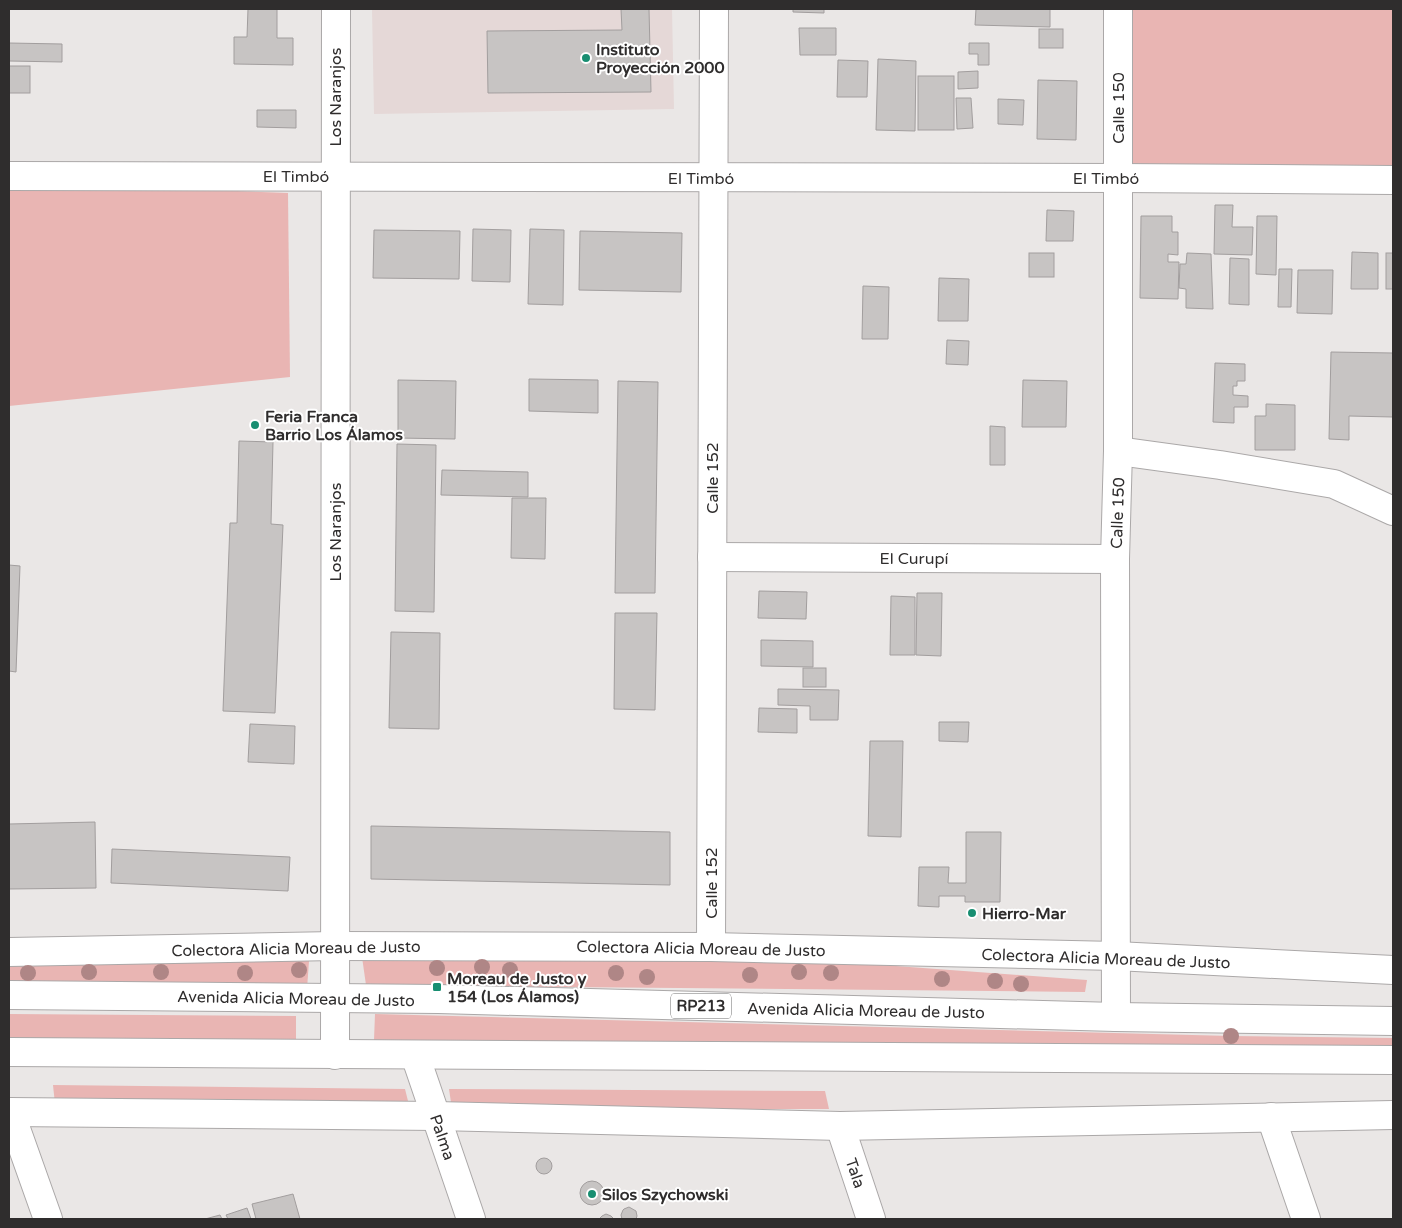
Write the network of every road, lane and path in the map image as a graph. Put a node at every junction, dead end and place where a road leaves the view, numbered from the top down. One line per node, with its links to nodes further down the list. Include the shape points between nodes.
1 (336, 9): 5 (street, Los Naranjos)
2 (714, 9): 6 (street, Calle 152)
3 (1118, 9): 7 (street, Calle 150)
4 (9, 176): 5 (street, El Timbó)
5 (335, 176): 6 (street, El Timbó); 13 (street, Los Naranjos)
6 (713, 178): 7 (street, El Timbó); 11 (street, Calle 152)
7 (1119, 178): 8 (street, El Timbó); 9 (street, Calle 150)
8 (1393, 180)
9 (1118, 451): 10 (street, via 1334,484); 12 (street, Calle 150)
10 (1393, 511)
11 (712, 558): 12 (street, El Curupí); 14 (street, Calle 152)
12 (1115, 559): 16 (street, Calle 150)
13 (335, 946): 14 (street, Colectora Alicia Moreau de Justo); 15 (street, Colectora Alicia Moreau de Justo); 19 (street, Los Naranjos)
14 (711, 947): 16 (street, Colectora Alicia Moreau de Justo)
15 (9, 952)
16 (1116, 956): 17 (street, Colectora Alicia Moreau de Justo); 20 (street, Calle 150)
17 (1393, 970)
18 (9, 995): 19 (street, Avenida Alicia Moreau de Justo / RP213)
19 (334, 998): 20 (street, Avenida Alicia Moreau de Justo / RP213); 23 (street, Los Naranjos)
20 (1116, 1016): 21 (street, Avenida Alicia Moreau de Justo / RP213)
21 (1393, 1021)
22 (9, 1052): 23 (street)
23 (335, 1055): 24 (street)
24 (415, 1055): 25 (street); 28 (street, Palma)
25 (1393, 1060)
26 (9, 1112): 28 (street); 31 (street)
27 (1393, 1115): 29 (street)
28 (436, 1116): 30 (street); 32 (street, Palma)
29 (1271, 1117): 30 (street); 34 (street)
30 (840, 1126): 33 (street, Tala)
31 (48, 1219)
32 (471, 1219)
33 (871, 1219)
34 (1306, 1219)

